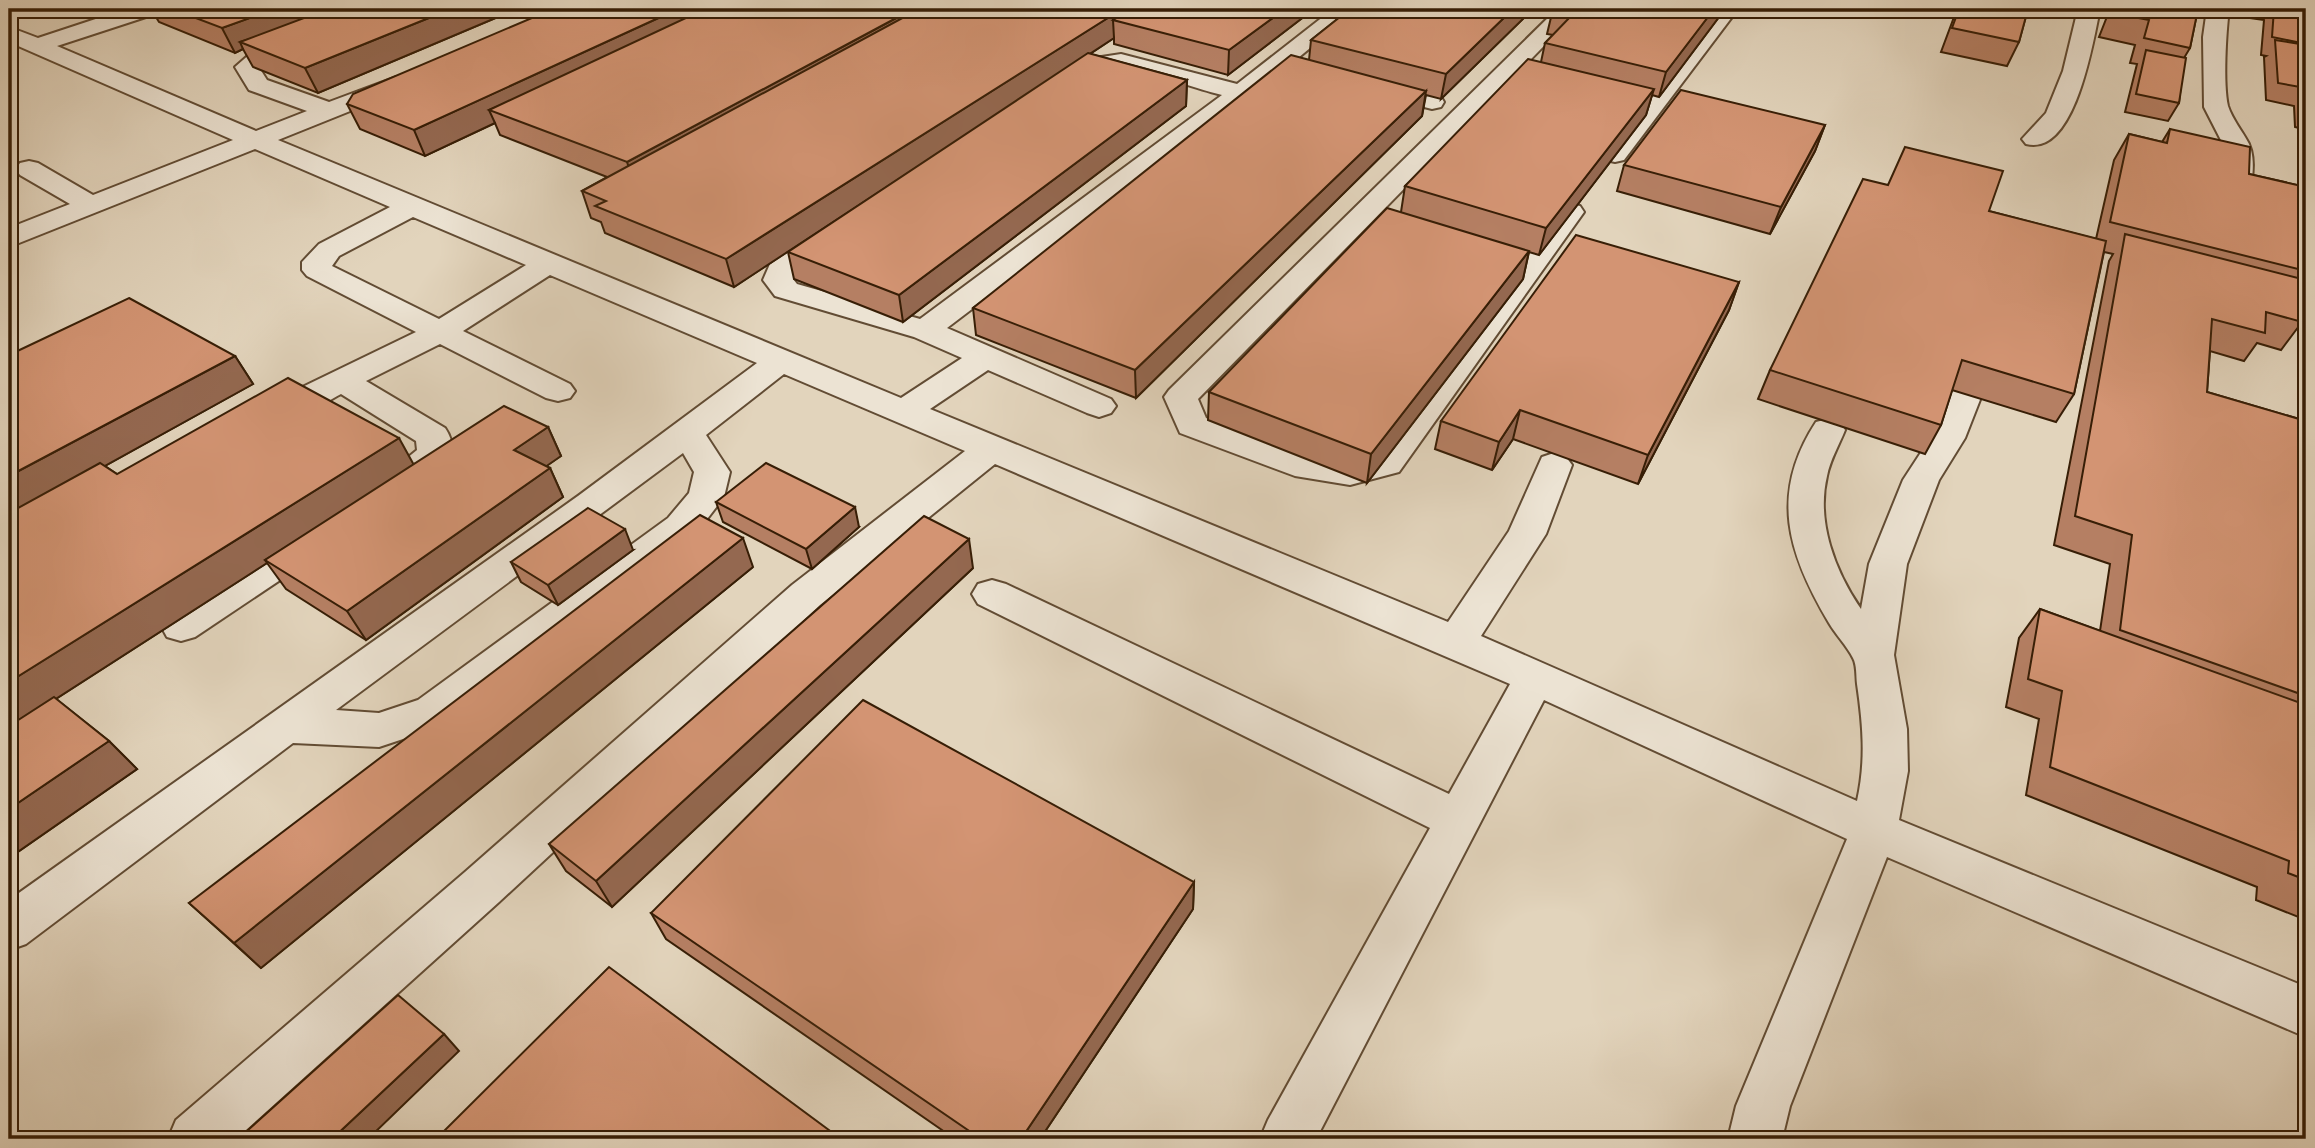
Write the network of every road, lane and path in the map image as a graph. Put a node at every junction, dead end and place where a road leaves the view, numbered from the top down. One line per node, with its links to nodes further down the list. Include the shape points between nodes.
1 (147, 9): 8 (street)
2 (390, 9): 14 (street, via 259,58 247,67 258,85)
3 (1346, 9): 12 (street, via 1293,65)
4 (1569, 9): 5 (street, via 1527,66 1382,211 1181,397 1192,425 1295,464 1350,473 1387,464 1520,256 1591,184 1645,94)
5 (1727, 9)
6 (2088, 9): 15 (street, via 2075,71 2057,116)
7 (2218, 9): 18 (street, via 2216,107 2238,148)
8 (25, 48): 16 (street)
9 (420, 74): 14 (street)
10 (1356, 82): 13 (street)
11 (1045, 89): 12 (street, via 1090,65 1121,61)
12 (1241, 93): 24 (street)
13 (1432, 102)
14 (331, 112): 16 (street)
15 (2035, 139)
16 (257, 141): 19 (street); 20 (street)
17 (29, 169): 19 (street)
18 (2234, 197)
19 (89, 204): 22 (street)
20 (412, 207): 23 (street); 25 (street, via 328,250 317,262 317,270)
21 (849, 221): 24 (street, via 780,270 778,280 786,290)
22 (9, 238)
23 (548, 264): 25 (street); 27 (street)
24 (925, 330): 26 (street)
25 (440, 332): 28 (street); 29 (street)
26 (986, 357): 31 (street); 32 (street)
27 (782, 360): 32 (street); 35 (street)
28 (342, 381): 33 (street); 38 (street, via 433,436 435,453)
29 (558, 391)
30 (1966, 392): 43 (street, via 1948,438 1921,480 1888,564)
31 (1100, 406)
32 (904, 411): 36 (street)
33 (247, 428)
34 (1828, 430): 43 (street, via 1809,476 1806,529 1824,581 1850,627)
35 (688, 433): 45 (street); 45 (street, via 712,472 706,497 681,527 433,712 379,730)
36 (993, 447): 42 (street); 50 (street, via 806,595)
37 (1554, 465): 42 (street, via 1527,534)
38 (374, 501)
39 (340, 523): 41 (street)
40 (992, 594): 46 (street)
41 (181, 626)
42 (1456, 642): 44 (street)
43 (1874, 655): 47 (street, via 1886,771)
44 (1535, 677): 46 (street); 47 (street)
45 (287, 725): 48 (street)
46 (1458, 820): 51 (street)
47 (1874, 830): 49 (street); 52 (street, via 1763,1106)
48 (9, 928)
49 (2306, 1012)
50 (195, 1139)
51 (1287, 1139)
52 (1755, 1139)

